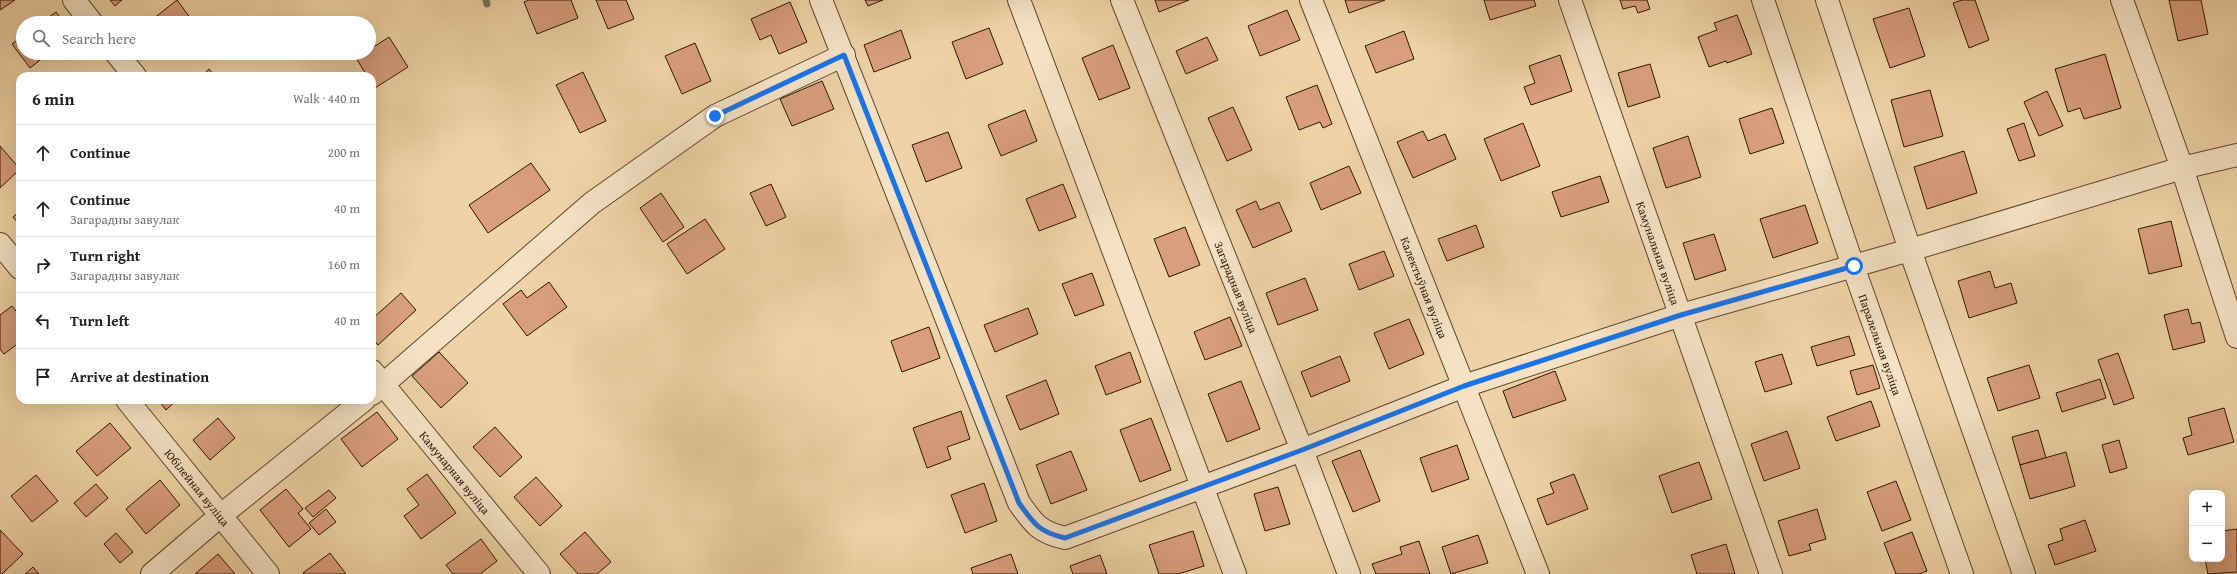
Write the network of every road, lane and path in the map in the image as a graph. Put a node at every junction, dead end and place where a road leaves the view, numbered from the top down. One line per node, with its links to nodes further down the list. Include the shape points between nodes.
1 (74, 0): 10 (street)
2 (821, 0): 11 (street)
3 (1019, 0): 27 (street)
4 (1122, 0): 26 (street, Загарадная вуліца)
5 (1311, 0): 23 (street, Калектыўная вуліца)
6 (1570, 0): 20 (street, Камунальная вуліца)
7 (1763, 0): 19 (street, Паралельная вуліца)
8 (1826, 0): 17 (street)
9 (2122, 0): 15 (street)
10 (87, 16)
11 (844, 55): 22 (street, via 715,116 592,203); 27 (street, via 1019,503 1033,522 1047,534 1065,538)
12 (122, 60): 13 (street)
13 (132, 72)
14 (2237, 155): 15 (street)
15 (2182, 168): 17 (street); 21 (street)
16 (0, 244): 18 (street)
17 (1910, 250): 19 (street); 37 (street)
18 (16, 263)
19 (1854, 266): 20 (street); 36 (street, Паралельная вуліца)
20 (1681, 315): 23 (street); 35 (street, Камунальная вуліца)
21 (2237, 337)
22 (376, 383): 31 (street, Камунарная вуліца)
23 (1464, 386): 26 (street); 34 (street, Калектыўная вуліца)
24 (130, 404): 28 (street, Юбілейная вуліца)
25 (359, 404): 28 (street)
26 (1302, 450): 27 (street); 33 (street, Загарадная вуліца)
27 (1203, 487): 32 (street)
28 (220, 516): 29 (street); 30 (street, Юбілейная вуліца)
29 (152, 574)
30 (268, 574)
31 (539, 574)
32 (1235, 574)
33 (1349, 574)
34 (1538, 574)
35 (1771, 574)
36 (1962, 574)
37 (2024, 574)

